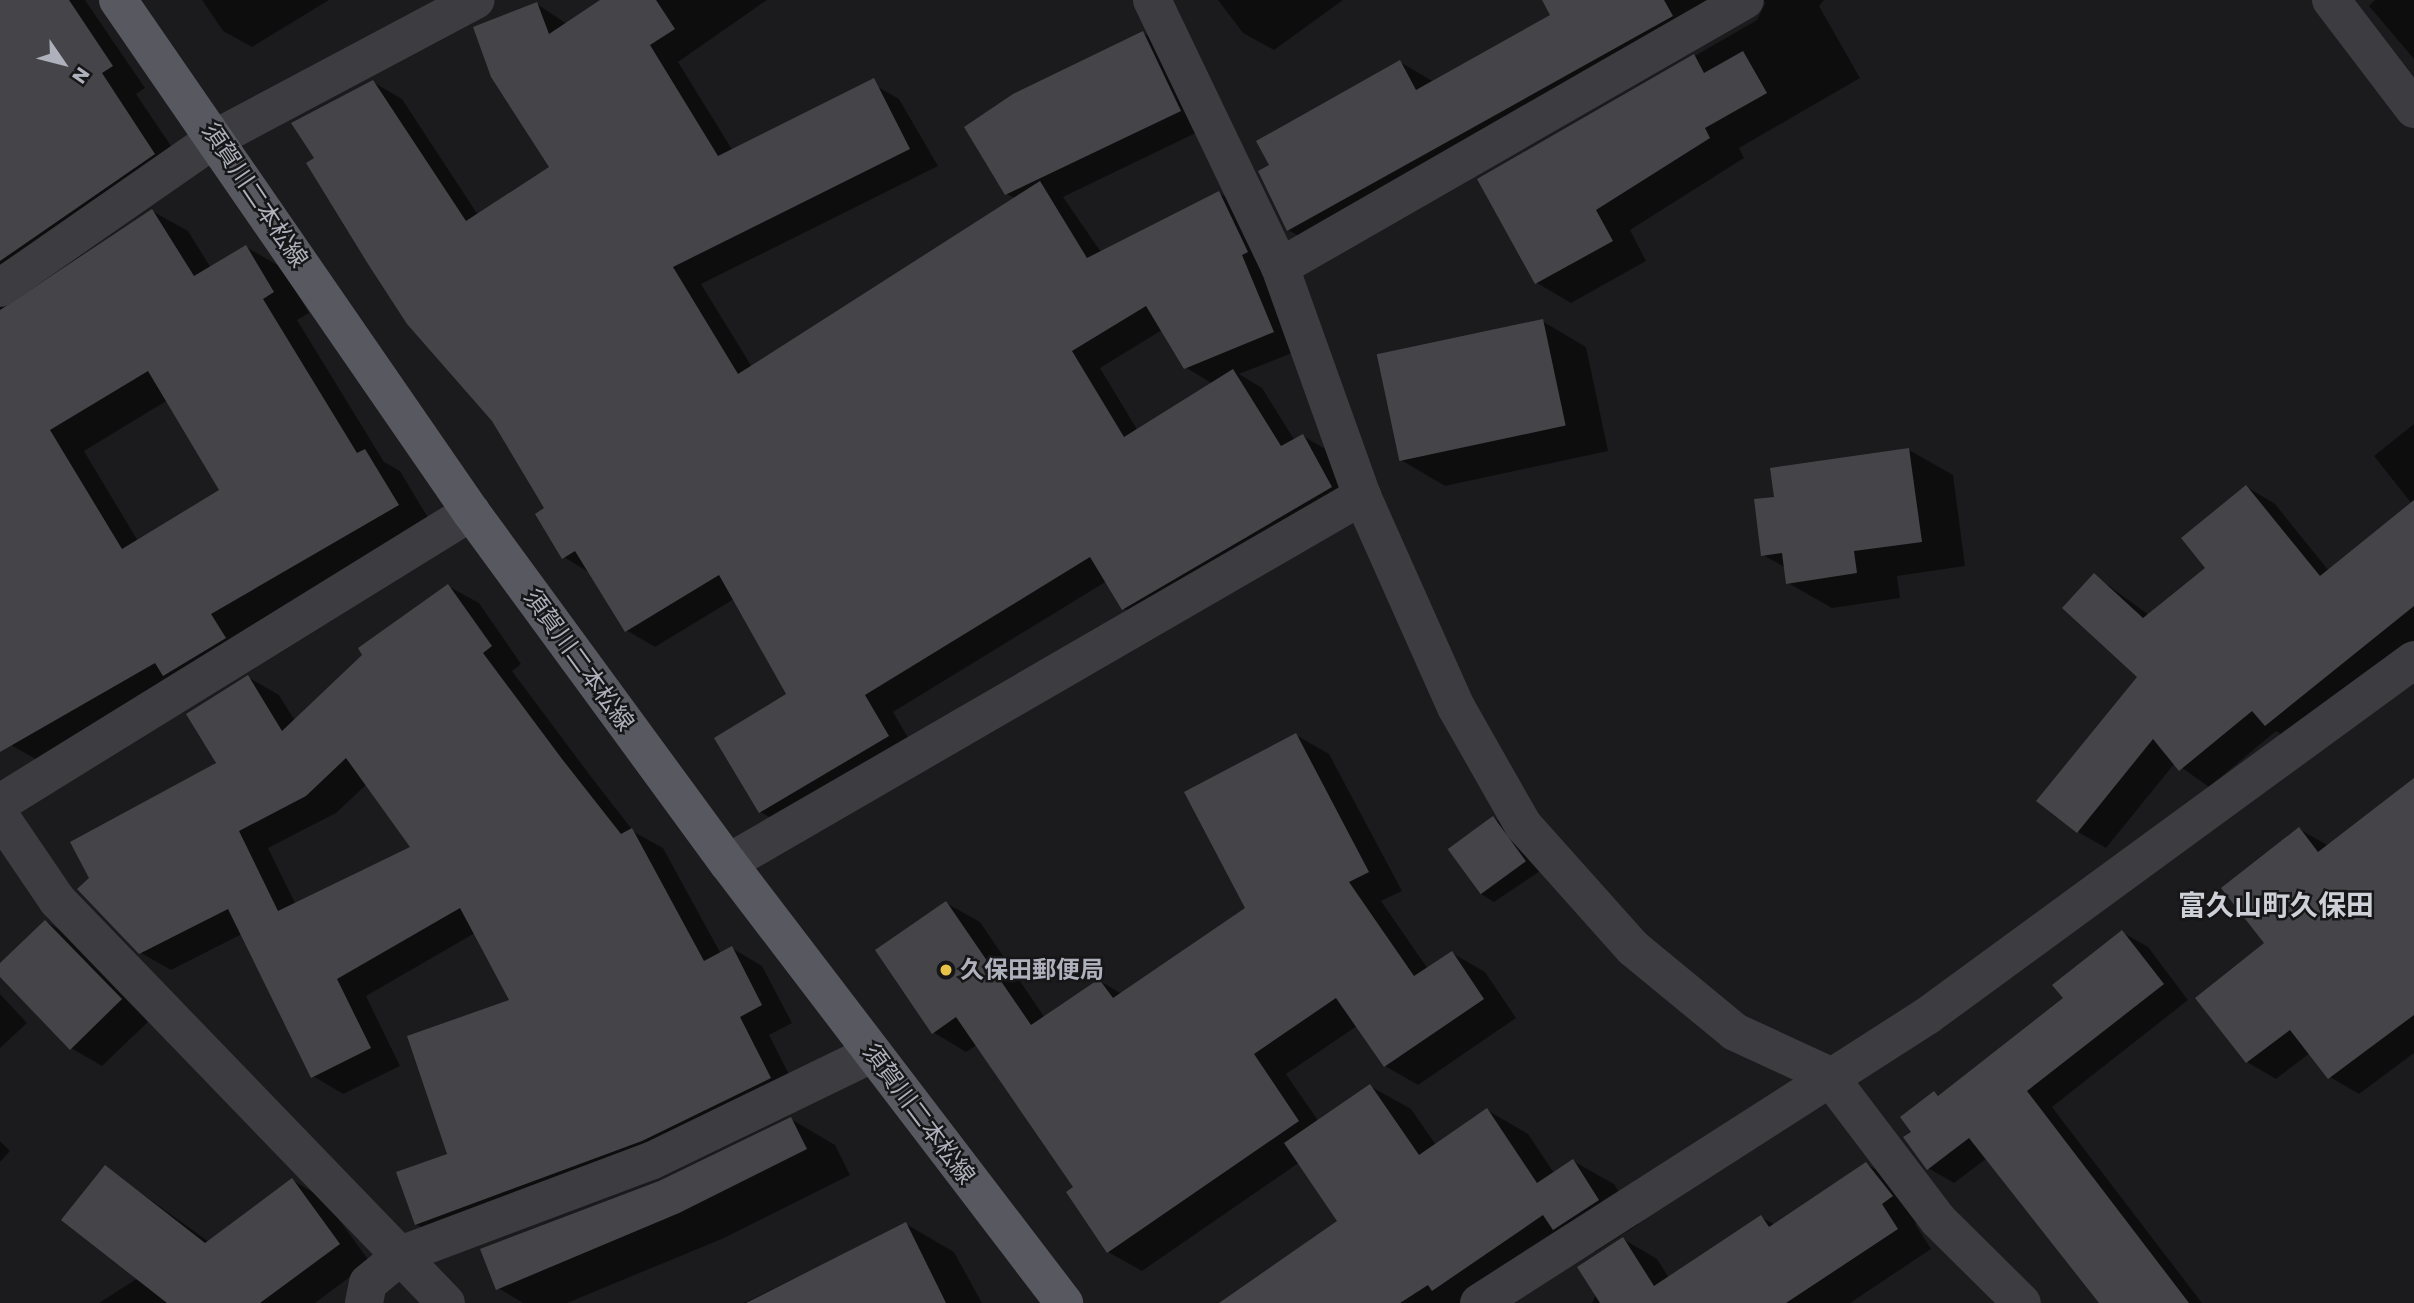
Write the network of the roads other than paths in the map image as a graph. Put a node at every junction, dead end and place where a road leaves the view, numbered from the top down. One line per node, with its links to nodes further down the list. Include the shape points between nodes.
1 (118, 0): 7 (main road, 須賀川二本松線)
2 (476, 0): 7 (street)
3 (1152, 0): 8 (street)
4 (2331, 0): 6 (street)
5 (1725, 4): 8 (street)
6 (2414, 108)
7 (216, 138): 9 (street); 11 (main road, 須賀川二本松線)
8 (1280, 267): 10 (street)
9 (0, 288)
10 (1362, 496): 15 (street); 17 (street, via 1456,707 1523,825 1633,948 1725,1024)
11 (471, 512): 13 (street); 15 (main road, 須賀川二本松線)
12 (2414, 660): 17 (street, via 1927,1016)
13 (0, 803)
14 (0, 816): 18 (street, via 57,900)
15 (728, 863): 16 (main road, 須賀川二本松線)
16 (873, 1053): 18 (street, via 651,1161); 21 (main road, 須賀川二本松線)
17 (1828, 1074): 22 (street); 23 (street, via 1938,1220)
18 (403, 1254): 19 (street, via 368,1283); 20 (street)
19 (364, 1303)
20 (446, 1303)
21 (1064, 1303)
22 (1479, 1303)
23 (2022, 1303)

